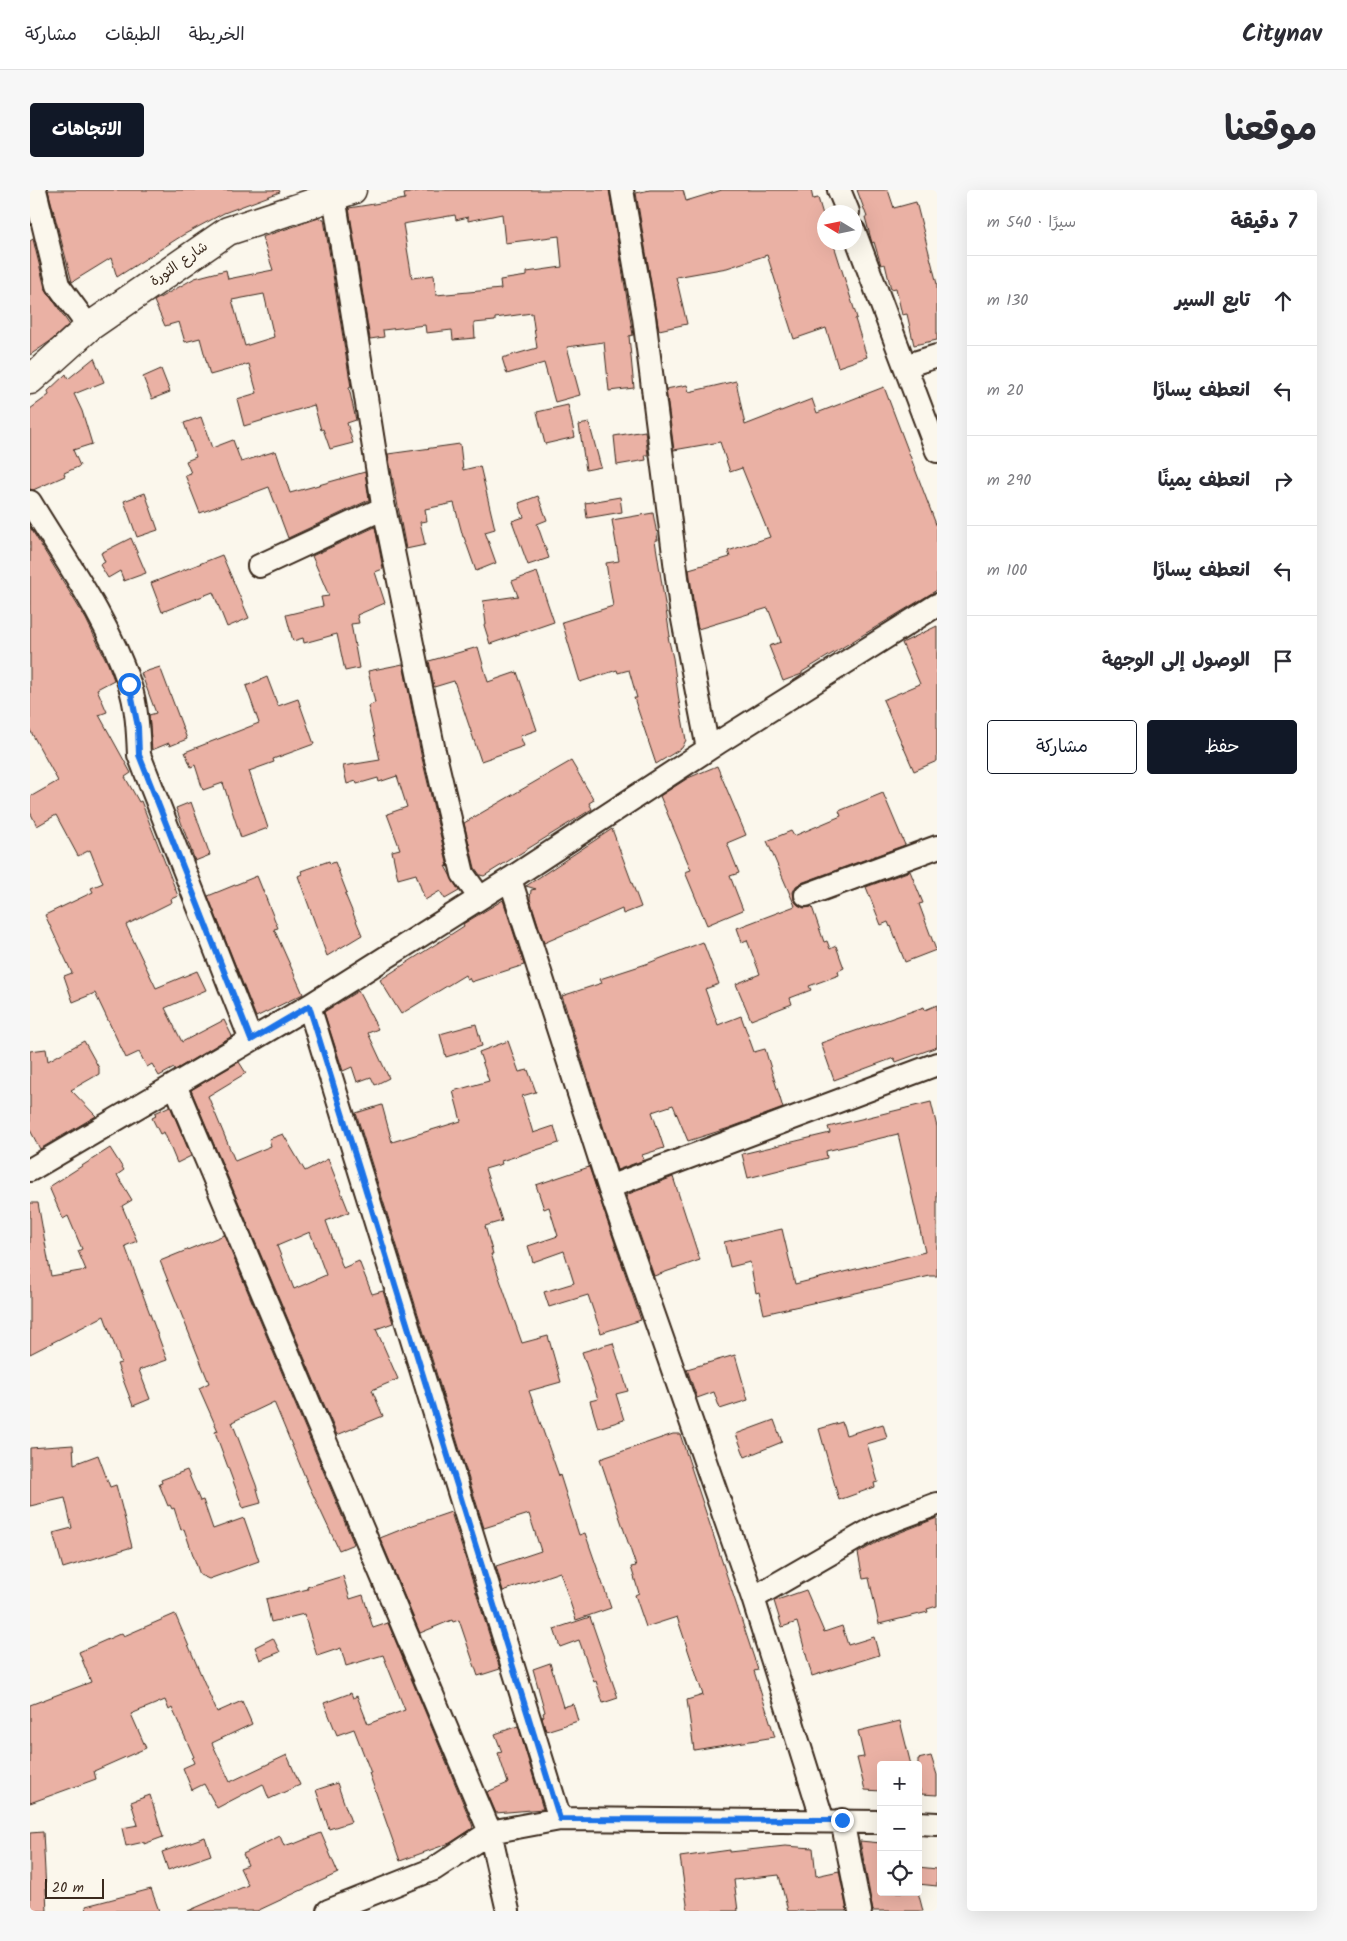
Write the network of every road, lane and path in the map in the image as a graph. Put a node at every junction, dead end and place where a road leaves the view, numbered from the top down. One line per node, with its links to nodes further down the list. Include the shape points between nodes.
1 (35, 190): 7 (street, via 58,285)
2 (622, 190): 16 (street, via 644,317 681,609)
3 (839, 190): 5 (street)
4 (346, 192): 7 (main road, شارع الثورة, via 228,231); 13 (street)
5 (845, 205)
6 (861, 250): 9 (street)
7 (90, 327): 10 (main road, شارع الثورة)
8 (937, 356): 9 (street)
9 (905, 366): 11 (street)
10 (30, 380)
11 (937, 451)
12 (30, 502): 22 (street, via 109,634 129,684 138,727 139,755)
13 (384, 508): 14 (street); 20 (street, via 463,874)
14 (259, 566)
15 (937, 605): 16 (street)
16 (708, 749): 18 (street)
17 (937, 847): 19 (street)
18 (510, 879): 20 (street); 26 (street)
19 (806, 895)
20 (480, 898): 21 (street)
21 (309, 1006): 22 (street); 29 (street)
22 (251, 1040): 24 (street)
23 (937, 1064): 26 (street)
24 (175, 1085): 25 (street); 34 (street)
25 (30, 1170)
26 (609, 1188): 28 (street)
27 (937, 1504): 28 (street, via 878,1526)
28 (752, 1598): 30 (street)
29 (560, 1819): 30 (street); 34 (street)
30 (832, 1821): 31 (street); 37 (street)
31 (877, 1822)
32 (922, 1823): 33 (street)
33 (937, 1824)
34 (490, 1832): 35 (street, via 434,1868); 36 (street)
35 (328, 1911)
36 (508, 1911)
37 (860, 1911)

